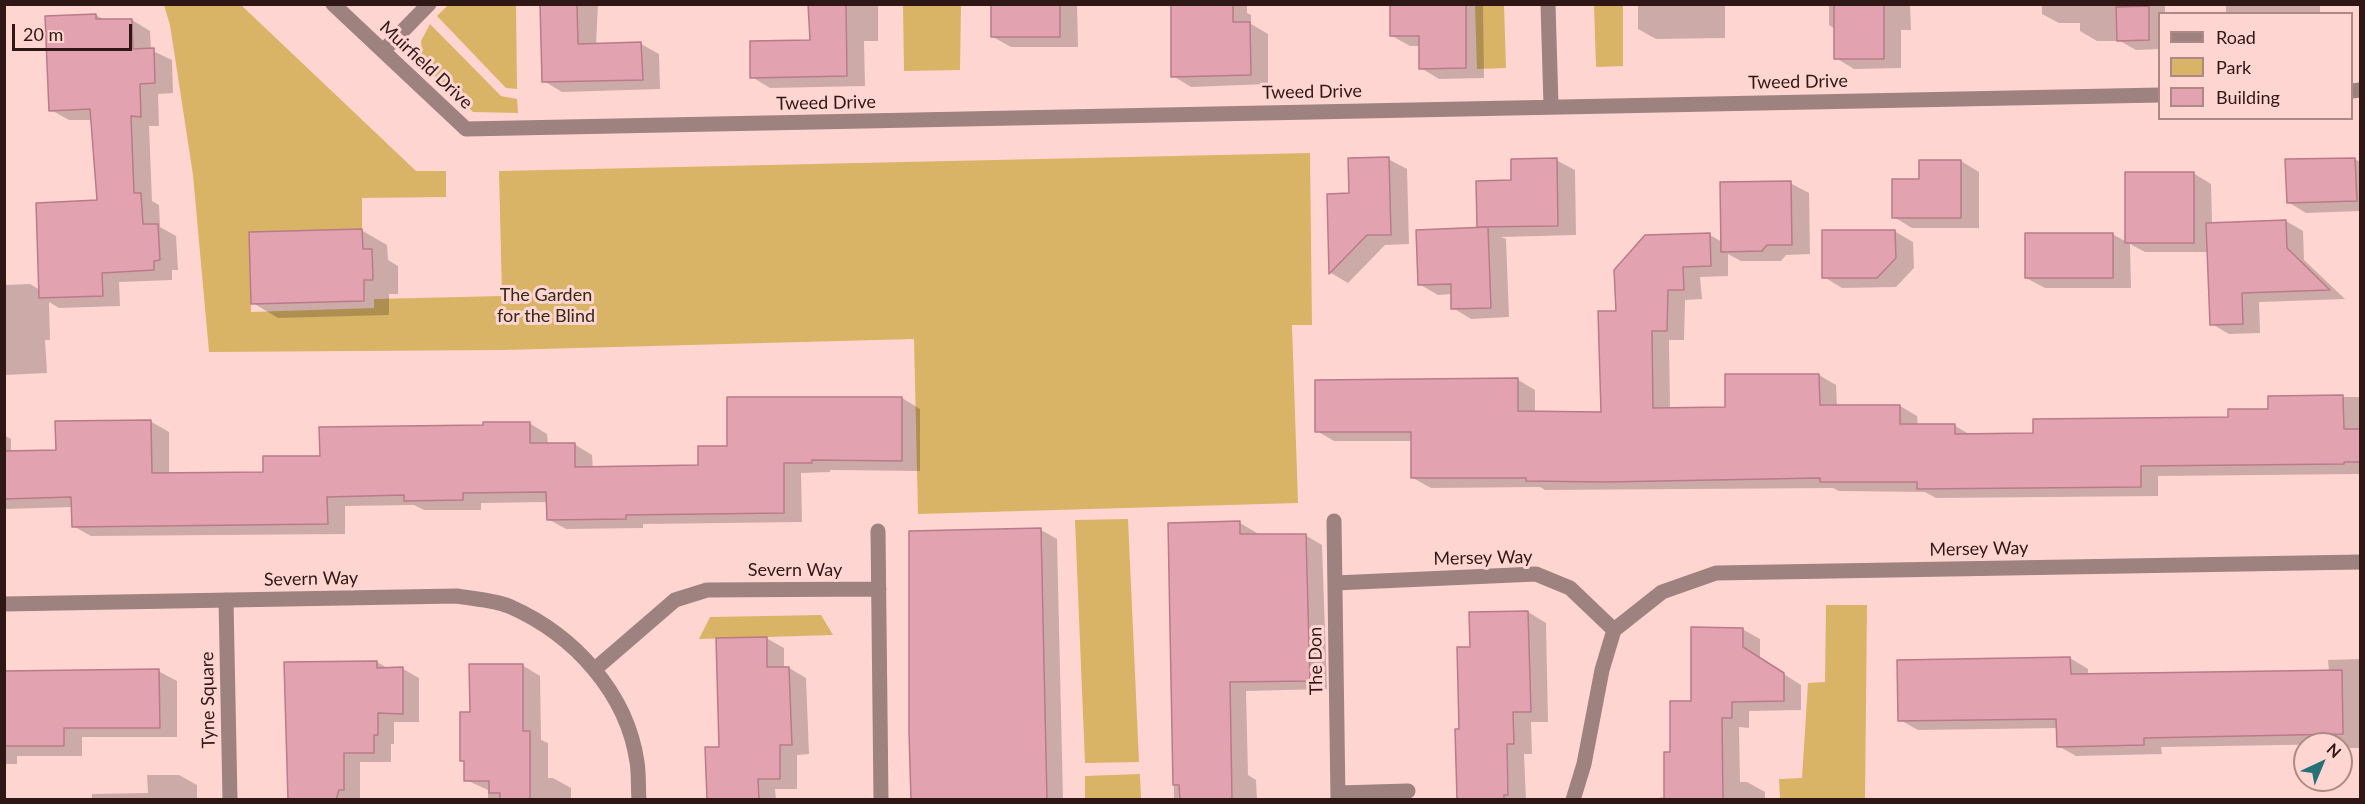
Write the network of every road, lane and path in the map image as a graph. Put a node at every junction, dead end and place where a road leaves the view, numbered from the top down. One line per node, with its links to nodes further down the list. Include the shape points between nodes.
1 (333, 4): 4 (street, Muirfield Drive)
2 (429, 4): 4 (street)
3 (1548, 4): 6 (street)
4 (383, 51): 7 (street, Muirfield Drive)
5 (2158, 94): 6 (street, Tweed Drive)
6 (1551, 106): 7 (street, Tweed Drive)
7 (466, 129)
8 (1334, 521): 11 (street, The Don)
9 (878, 531): 12 (street)
10 (2361, 562): 15 (street, Mersey Way, via 1716,573 1662,592)
11 (1335, 583): 15 (street, Mersey Way, via 1536,574 1570,588); 18 (street, The Don)
12 (879, 589): 16 (street, Severn Way, via 707,590 675,600); 21 (street)
13 (226, 600): 14 (street, Severn Way); 16 (street, Severn Way, via 457,596 509,606 557,632); 19 (street, Tyne Square)
14 (4, 603)
15 (1614, 630): 22 (street)
16 (595, 669): 20 (street, Severn Way, via 623,714 637,762)
17 (1408, 791): 18 (street)
18 (1338, 796)
19 (230, 800)
20 (639, 800)
21 (881, 800)
22 (1573, 800)

